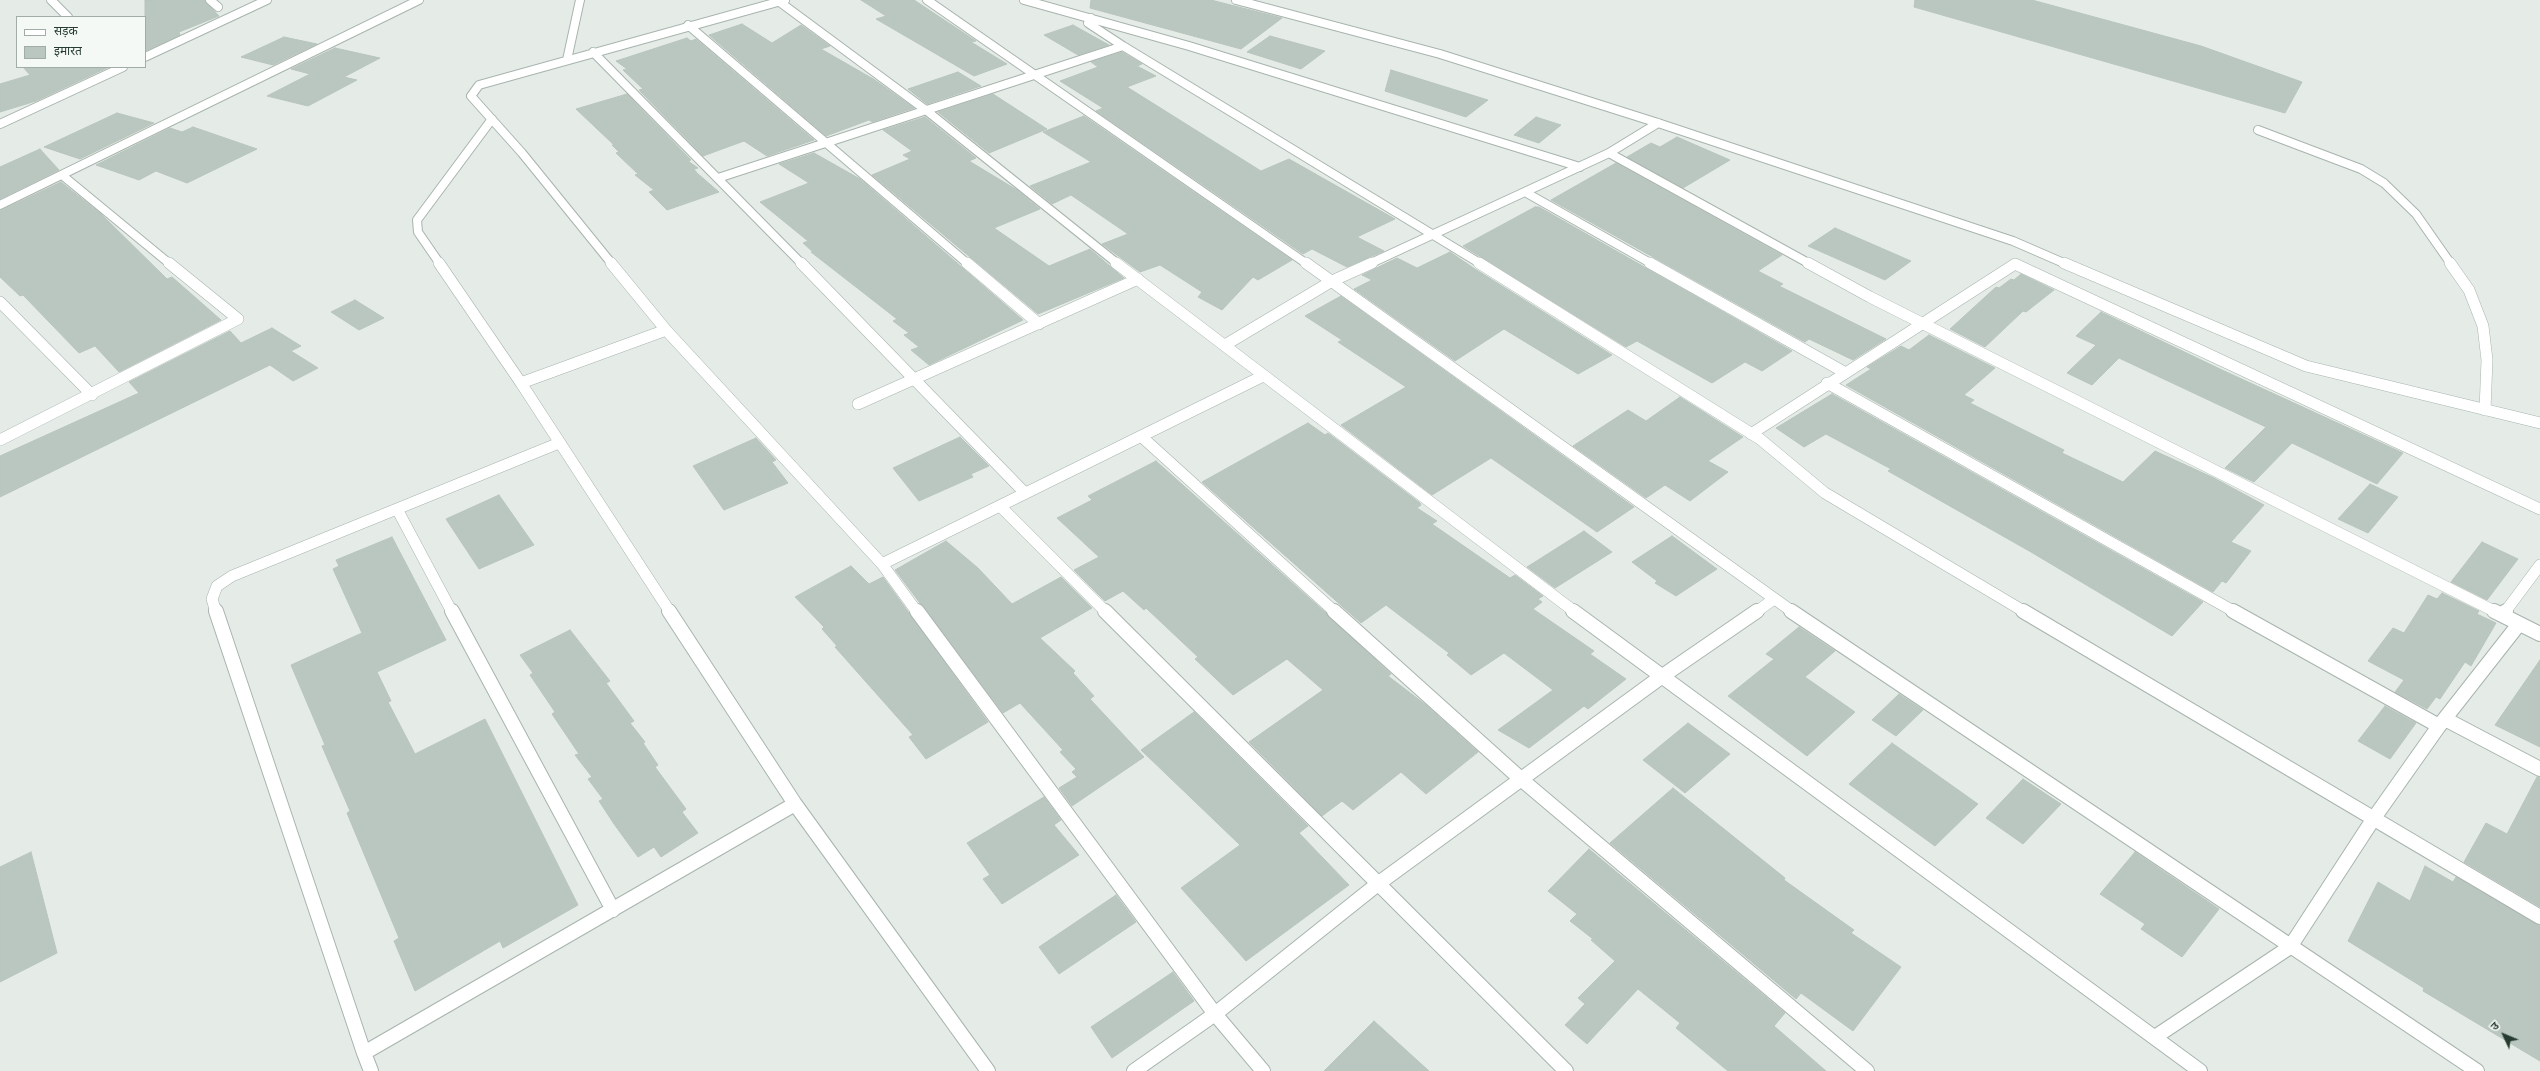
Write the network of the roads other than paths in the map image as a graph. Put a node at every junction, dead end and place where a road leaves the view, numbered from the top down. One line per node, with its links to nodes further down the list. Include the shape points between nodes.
1 (51, 0): 11 (street)
2 (210, 0): 10 (street)
3 (267, 0): 16 (street)
4 (419, 0): 28 (street)
5 (580, 0): 17 (street)
6 (781, 0): 13 (street); 20 (street)
7 (927, 0): 19 (street)
8 (1024, 0): 12 (street)
9 (1236, 0): 22 (street, via 1440,54)
10 (218, 7)
11 (67, 16)
12 (1091, 18): 14 (street, via 1088,23); 27 (street)
13 (688, 25): 15 (street); 25 (street)
14 (1123, 46): 19 (street); 32 (street)
15 (593, 52): 17 (street); 29 (street)
16 (146, 57)
17 (567, 60): 21 (street, via 479,85 471,96)
18 (121, 68): 23 (street)
19 (1032, 75): 20 (street); 34 (street)
20 (927, 111): 25 (street); 33 (street)
21 (492, 119): 38 (street); 43 (street, via 417,220 418,232)
22 (1658, 123): 26 (street); 47 (street, via 2013,241 2306,366)
23 (0, 124)
24 (2258, 130): 47 (street, via 2361,169 2384,183 2416,214 2469,290 2484,326 2487,360)
25 (826, 142): 29 (street); 37 (street)
26 (1609, 153): 27 (street); 36 (street)
27 (1580, 167): 30 (street)
28 (62, 175): 31 (street); 45 (street, via 238,318)
29 (718, 178): 42 (street)
30 (1525, 192): 32 (street); 40 (street)
31 (0, 205)
32 (1436, 235): 34 (street); 49 (street)
33 (1138, 279): 37 (street); 39 (street)
34 (1332, 281): 39 (street); 59 (street)
35 (0, 302): 45 (street)
36 (1922, 323): 40 (street); 56 (street, via 2015,264); 60 (street)
37 (1039, 324): 42 (street)
38 (666, 330): 43 (street); 57 (street)
39 (1224, 345): 41 (street)
40 (1844, 372): 44 (street)
41 (1263, 376): 50 (street); 63 (street)
42 (916, 379): 46 (street); 53 (street)
43 (521, 383): 52 (street)
44 (1828, 383): 49 (street); 64 (street)
45 (92, 395): 51 (street)
46 (858, 404)
47 (2485, 410): 48 (street)
48 (2540, 423)
49 (1751, 434): 68 (street, via 1824,493)
50 (1142, 437): 53 (street); 66 (street)
51 (0, 440)
52 (559, 443): 55 (street); 67 (street)
53 (1025, 493): 54 (street)
54 (1000, 506): 57 (street); 69 (street)
55 (397, 509): 70 (street); 75 (street, via 232,576 217,586 212,599)
56 (2540, 509)
57 (882, 564): 73 (street)
58 (2540, 566): 60 (street)
59 (1774, 599): 63 (street); 72 (street)
60 (2503, 615): 61 (street)
61 (2519, 624): 62 (street); 64 (street)
62 (2540, 634)
63 (1661, 677): 66 (street); 74 (street)
64 (2442, 723): 65 (street); 68 (street)
65 (2540, 769)
66 (1522, 780): 69 (street); 81 (street)
67 (795, 804): 70 (street); 77 (street)
68 (2374, 818): 71 (street); 72 (street)
69 (1379, 883): 73 (street); 80 (street)
70 (613, 910): 75 (street)
71 (2540, 917)
72 (2290, 947): 74 (street); 83 (street)
73 (1215, 1014): 78 (street); 79 (street)
74 (2155, 1037): 82 (street)
75 (364, 1053): 76 (street)
76 (371, 1071)
77 (988, 1071)
78 (1134, 1071)
79 (1263, 1071)
80 (1566, 1071)
81 (1867, 1071)
82 (2200, 1071)
83 (2477, 1071)

